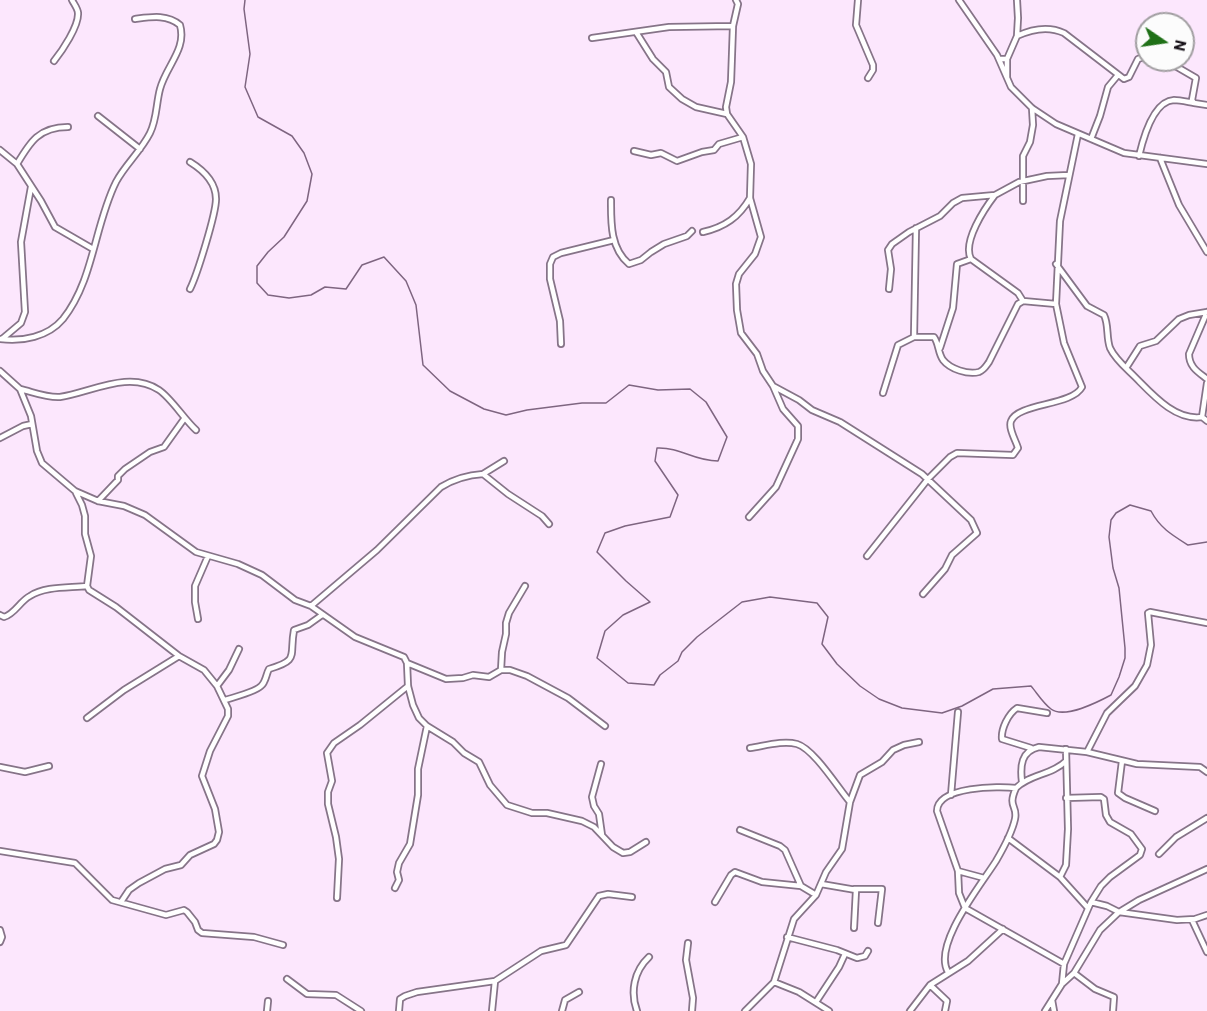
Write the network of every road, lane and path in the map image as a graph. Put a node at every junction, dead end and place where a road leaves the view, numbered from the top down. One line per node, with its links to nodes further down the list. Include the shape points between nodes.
1 (72, 0): 13 (street, via 78,11 77,19)
2 (858, 0): 17 (street, via 856,25 873,64)
3 (959, 0): 11 (street)
4 (1017, 0): 9 (street)
5 (738, 1): 7 (street)
6 (135, 19): 28 (street, via 157,16 171,20 180,25 183,34 160,88 150,133)
7 (732, 26): 8 (street); 22 (street)
8 (636, 32): 10 (street); 22 (street, via 666,72 669,87 682,99 696,107)
9 (1017, 36): 12 (street); 16 (street, via 1031,30 1056,29)
10 (592, 38)
11 (999, 59): 12 (street); 18 (street)
12 (1007, 59): 18 (street)
13 (54, 61)
14 (1135, 65): 16 (street, via 1127,79)
15 (1186, 72): 19 (street, via 1196,78)
16 (1118, 75): 27 (street, via 1108,87)
17 (867, 78)
18 (1007, 80): 21 (street)
19 (1194, 103): 20 (street); 31 (street, via 1173,100 1162,104 1145,130)
20 (1207, 105)
21 (1032, 108): 25 (street); 37 (street, via 1034,125 1023,156)
22 (727, 114): 26 (street)
23 (98, 116): 28 (street)
24 (68, 127): 35 (street, via 40,133)
25 (1078, 134): 27 (street); 36 (street)
26 (743, 137): 30 (street, via 677,160 661,153); 40 (street, via 751,164)
27 (1091, 139): 31 (street)
28 (140, 149): 49 (street, via 116,183)
29 (0, 150): 35 (street)
30 (634, 151)
31 (1139, 156): 32 (street)
32 (1160, 158): 34 (street); 46 (street, via 1179,205)
33 (190, 162): 54 (street, via 205,172 216,199)
34 (1207, 164)
35 (17, 165): 38 (street)
36 (1069, 175): 37 (street); 52 (street)
37 (1024, 181): 39 (street); 42 (street)
38 (31, 187): 49 (street, via 55,227); 59 (street, via 21,242 25,312 21,323)
39 (994, 195): 43 (street, via 962,198 940,216); 51 (street, via 968,248)
40 (750, 198): 45 (street, via 731,222); 65 (street, via 761,237 755,254 739,274 737,310 741,333)
41 (611, 200): 47 (street)
42 (1023, 201)
43 (916, 228): 53 (street, via 888,250); 58 (street)
44 (692, 231): 47 (street, via 633,264 624,260)
45 (703, 232)
46 (1200, 239): 48 (street); 50 (street)
47 (614, 240): 60 (street, via 561,253 550,264)
48 (1207, 241)
49 (93, 249): 59 (street, via 80,292 62,320 34,338)
50 (1207, 252)
51 (971, 259): 55 (street, via 1018,293); 61 (street, via 957,264 953,308)
52 (1056, 264): 56 (street); 62 (street, via 1087,306 1104,315 1110,347)
53 (889, 289)
54 (190, 290)
55 (1023, 301): 56 (street); 61 (street, via 1014,310 984,369 957,369)
56 (1056, 304): 76 (street, via 1064,343 1081,382 1080,392 1016,415 1010,425 1018,448 1013,455 957,453)
57 (1207, 312): 62 (street, via 1179,319 1156,341 1140,346); 64 (street, via 1190,348 1189,361)
58 (914, 337): 61 (street, via 934,337); 67 (street, via 898,345)
59 (1, 339)
60 (561, 344)
61 (939, 351)
62 (1126, 368): 68 (street, via 1163,404 1182,415)
63 (0, 371): 66 (street)
64 (1207, 381): 68 (street)
65 (773, 386): 76 (street, via 840,422); 79 (street, via 783,409 795,421 798,439 776,487)
66 (20, 389): 69 (street, via 59,397 142,382 161,391); 71 (street)
67 (883, 393)
68 (1202, 417): 70 (street)
69 (184, 419): 72 (street); 78 (street, via 164,447 125,468)
70 (1207, 421)
71 (32, 424): 73 (street); 77 (street, via 42,463)
72 (196, 430)
73 (0, 438)
74 (504, 460): 75 (street)
75 (483, 474): 80 (street); 86 (street, via 441,487 377,550)
76 (928, 479): 82 (street); 85 (street, via 971,520 977,533 952,555)
77 (75, 491): 78 (street); 83 (street, via 85,516 91,556)
78 (98, 501): 81 (street, via 145,515 190,548)
79 (749, 517)
80 (549, 524)
81 (208, 556): 86 (street, via 262,575 294,600); 89 (street, via 195,586)
82 (867, 556)
83 (87, 586): 87 (street, via 31,595 11,614); 92 (street)
84 (525, 586): 94 (street, via 506,623)
85 (923, 594)
86 (311, 606): 88 (street)
87 (0, 615)
88 (322, 615): 93 (street, via 355,637 404,657); 97 (street, via 308,626 294,630 290,659 269,669 263,684)
89 (198, 619)
90 (1207, 623): 107 (street, via 1148,613 1151,645 1147,666 1135,686 1107,712)
91 (239, 649): 95 (street)
92 (179, 656): 95 (street, via 204,670); 100 (street)
93 (407, 663): 94 (street, via 446,679 489,677); 96 (street)
94 (501, 670): 102 (street, via 526,676 568,699)
95 (217, 686): 97 (street)
96 (408, 686): 101 (street, via 416,711); 137 (street, via 334,743 327,753 332,781 328,804 339,859)
97 (225, 700): 138 (street, via 228,716 202,776 216,809 217,840 190,855 181,865 139,883)
98 (958, 712): 116 (street)
99 (1047, 712): 105 (street, via 1017,708 1007,720 1002,739)
100 (87, 718)
101 (427, 726): 122 (street, via 479,762 490,785 510,807 582,821); 133 (street, via 410,844 399,863)
102 (605, 726)
103 (919, 742): 118 (street, via 893,750 860,775)
104 (750, 748): 118 (street, via 786,743 803,747)
105 (1031, 748): 106 (street); 114 (street, via 1022,759)
106 (1066, 749): 107 (street); 108 (street)
107 (1087, 753): 109 (street)
108 (1066, 760): 114 (street, via 1055,770); 117 (street)
109 (1122, 761): 113 (street, via 1200,766); 119 (street, via 1118,793)
110 (601, 764): 122 (street, via 592,797)
111 (49, 766): 112 (street, via 25,772)
112 (0, 767)
113 (1207, 772)
114 (1022, 782): 115 (street)
115 (1016, 788): 116 (street, via 994,786); 123 (street, via 1011,803 1015,819)
116 (951, 795): 128 (street, via 941,801 937,811)
117 (1066, 798): 129 (street, via 1066,865); 140 (street, via 1104,799 1110,822 1131,834 1142,849 1140,855 1101,886)
118 (850, 802): 131 (street, via 842,849)
119 (1155, 811)
120 (1207, 818): 126 (street, via 1176,837)
121 (740, 830): 132 (street, via 785,850)
122 (602, 835): 124 (street, via 623,853)
123 (1008, 838): 129 (street); 130 (street)
124 (646, 842)
125 (0, 851): 138 (street, via 75,863 106,896)
126 (1159, 854)
127 (1207, 869): 143 (street)
128 (958, 871): 130 (street); 141 (street, via 959,893)
129 (1060, 877): 142 (street)
130 (984, 878): 141 (street)
131 (821, 884): 134 (street); 135 (street)
132 (801, 886): 135 (street); 139 (street, via 762,882 735,872)
133 (395, 888)
134 (854, 889): 146 (street, via 882,889); 147 (street)
135 (816, 895): 150 (street, via 797,914)
136 (632, 897): 162 (street, via 599,896 566,945 541,951)
137 (337, 898)
138 (121, 902): 153 (street, via 166,915 184,910 202,933 254,937)
139 (715, 902)
140 (1091, 902): 142 (street); 143 (street)
141 (965, 908): 148 (street); 159 (street, via 944,956)
142 (1088, 908): 158 (street)
143 (1120, 912): 145 (street); 160 (street, via 1096,935)
144 (1207, 915): 145 (street)
145 (1192, 920): 155 (street)
146 (878, 922)
147 (854, 928)
148 (1003, 929): 158 (street); 159 (street, via 975,956)
149 (0, 930): 151 (street)
150 (787, 937): 156 (street); 163 (street)
151 (0, 939)
152 (688, 943): 177 (street)
153 (283, 945)
154 (868, 951): 156 (street, via 857,958)
155 (1207, 952)
156 (845, 954): 169 (street)
157 (649, 957): 176 (street, via 635,980)
158 (1064, 964): 164 (street)
159 (948, 972): 165 (street)
160 (1074, 973): 164 (street); 183 (street, via 1114,997)
161 (287, 979): 172 (street, via 307,994 336,995)
162 (495, 981): 173 (street, via 411,994 400,999); 174 (street)
163 (774, 982): 169 (street); 170 (street)
164 (1062, 984): 167 (street)
165 (930, 985): 179 (street); 180 (street, via 947,1001)
166 (579, 992): 175 (street, via 565,1000)
167 (1052, 1000): 181 (street); 182 (street)
168 (268, 1001): 171 (street)
169 (816, 1002): 178 (street)
170 (749, 1010)
171 (267, 1011)
172 (361, 1011)
173 (399, 1011)
174 (492, 1011)
175 (562, 1011)
176 (637, 1011)
177 (692, 1011)
178 (829, 1011)
179 (910, 1011)
180 (945, 1011)
181 (1045, 1011)
182 (1054, 1011)
183 (1113, 1011)

